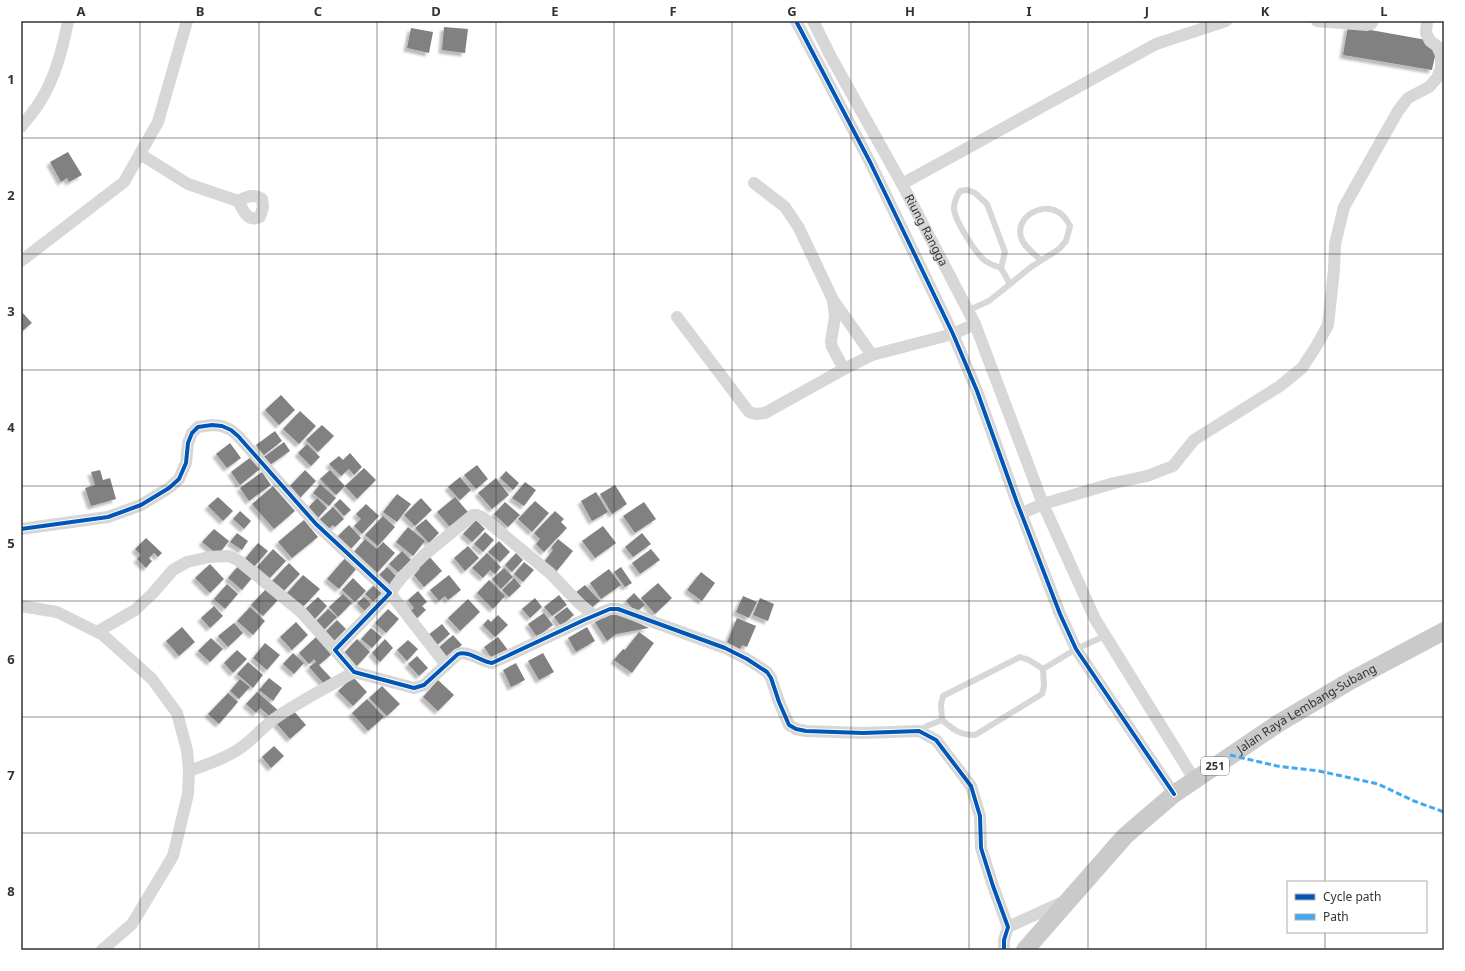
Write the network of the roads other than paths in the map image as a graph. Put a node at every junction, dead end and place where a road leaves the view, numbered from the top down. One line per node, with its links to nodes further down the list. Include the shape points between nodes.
1 (68, 21): 9 (street, via 51,81 41,100)
2 (188, 21): 10 (street, via 158,122)
3 (796, 21): 22 (street, via 870,162)
4 (813, 21): 12 (street, Riung Rangga)
5 (1226, 21): 12 (street, via 1156,44)
6 (1373, 21): 8 (street, via 1367,25)
7 (1427, 21): 25 (street, via 1426,33 1441,55 1441,68 1429,87 1408,98 1398,111 1344,208 1335,244 1328,325 1302,368 1280,386 1194,440 1173,466 1147,476)
8 (1318, 22)
9 (21, 127)
10 (140, 154): 13 (street, via 188,184); 15 (street, via 124,182)
11 (754, 183): 18 (street, via 785,206 799,228)
12 (902, 184): 19 (street, Riung Rangga)
13 (238, 201)
14 (1041, 260): 14 (lane, via 1058,249 1068,235 1070,226 1066,218 1057,211 1037,211 1024,218 1020,228 1021,238 1028,249); 17 (lane)
15 (21, 261)
16 (1001, 268): 16 (lane, via 983,260 963,232 954,210 955,198 960,191 975,193 987,204 1005,252); 17 (lane)
17 (1010, 284): 19 (lane, via 989,301)
18 (833, 300): 23 (street); 24 (street, via 835,317 831,341)
19 (969, 310): 21 (street, Riung Rangga)
20 (676, 317): 24 (street, via 750,412 756,414 765,413)
21 (976, 324): 22 (street); 25 (street, Riung Rangga)
22 (954, 334): 23 (street); 26 (street)
23 (872, 355): 24 (street)
24 (844, 369)
25 (1043, 504): 26 (street); 33 (street, Riung Rangga)
26 (1022, 513): 34 (street)
27 (21, 529): 28 (street, via 108,517 141,505 169,488 179,478 186,463 190,438 198,427 222,426 238,436 316,524)
28 (390, 593): 30 (street, via 424,555 470,517 477,515 550,573); 35 (street); 36 (street)
29 (21, 606): 32 (street, via 57,612)
30 (594, 616): 36 (street, via 499,661 487,662 461,653); 40 (street, via 610,609 618,609 725,648 747,659 767,672 789,725 796,729 862,733)
31 (1444, 630): 42 (main road, Jalan Raya Lembang-Subang / 251, via 1279,723)
32 (97, 632): 35 (street, via 135,610 173,570 187,562 229,556 239,561 301,612); 41 (street, via 152,680 177,713 188,750)
33 (1105, 636): 34 (lane); 42 (street, Riung Rangga)
34 (1076, 649): 37 (lane); 43 (street)
35 (334, 650): 38 (street)
36 (446, 665): 38 (street, via 424,685 414,688)
37 (1043, 669): 39 (lane, via 1020,657 943,696); 39 (lane, via 1042,694 975,735 958,733)
38 (354, 672): 41 (street, via 298,703 221,760)
39 (942, 720): 40 (lane)
40 (919, 731): 45 (street, via 936,740 971,786 980,816 981,848)
41 (189, 772): 47 (street, via 188,794 173,856 132,924)
42 (1194, 779): 43 (main road, Jalan Raya Lembang-Subang / 251)
43 (1174, 794): 44 (main road, Jalan Raya Lembang-Subang / 251, via 1125,836)
44 (1070, 898): 45 (street); 49 (main road, Jalan Raya Lembang-Subang / 251)
45 (1008, 927): 46 (street)
46 (1004, 945): 48 (street)
47 (102, 950)
48 (994, 950)
49 (1025, 950)

